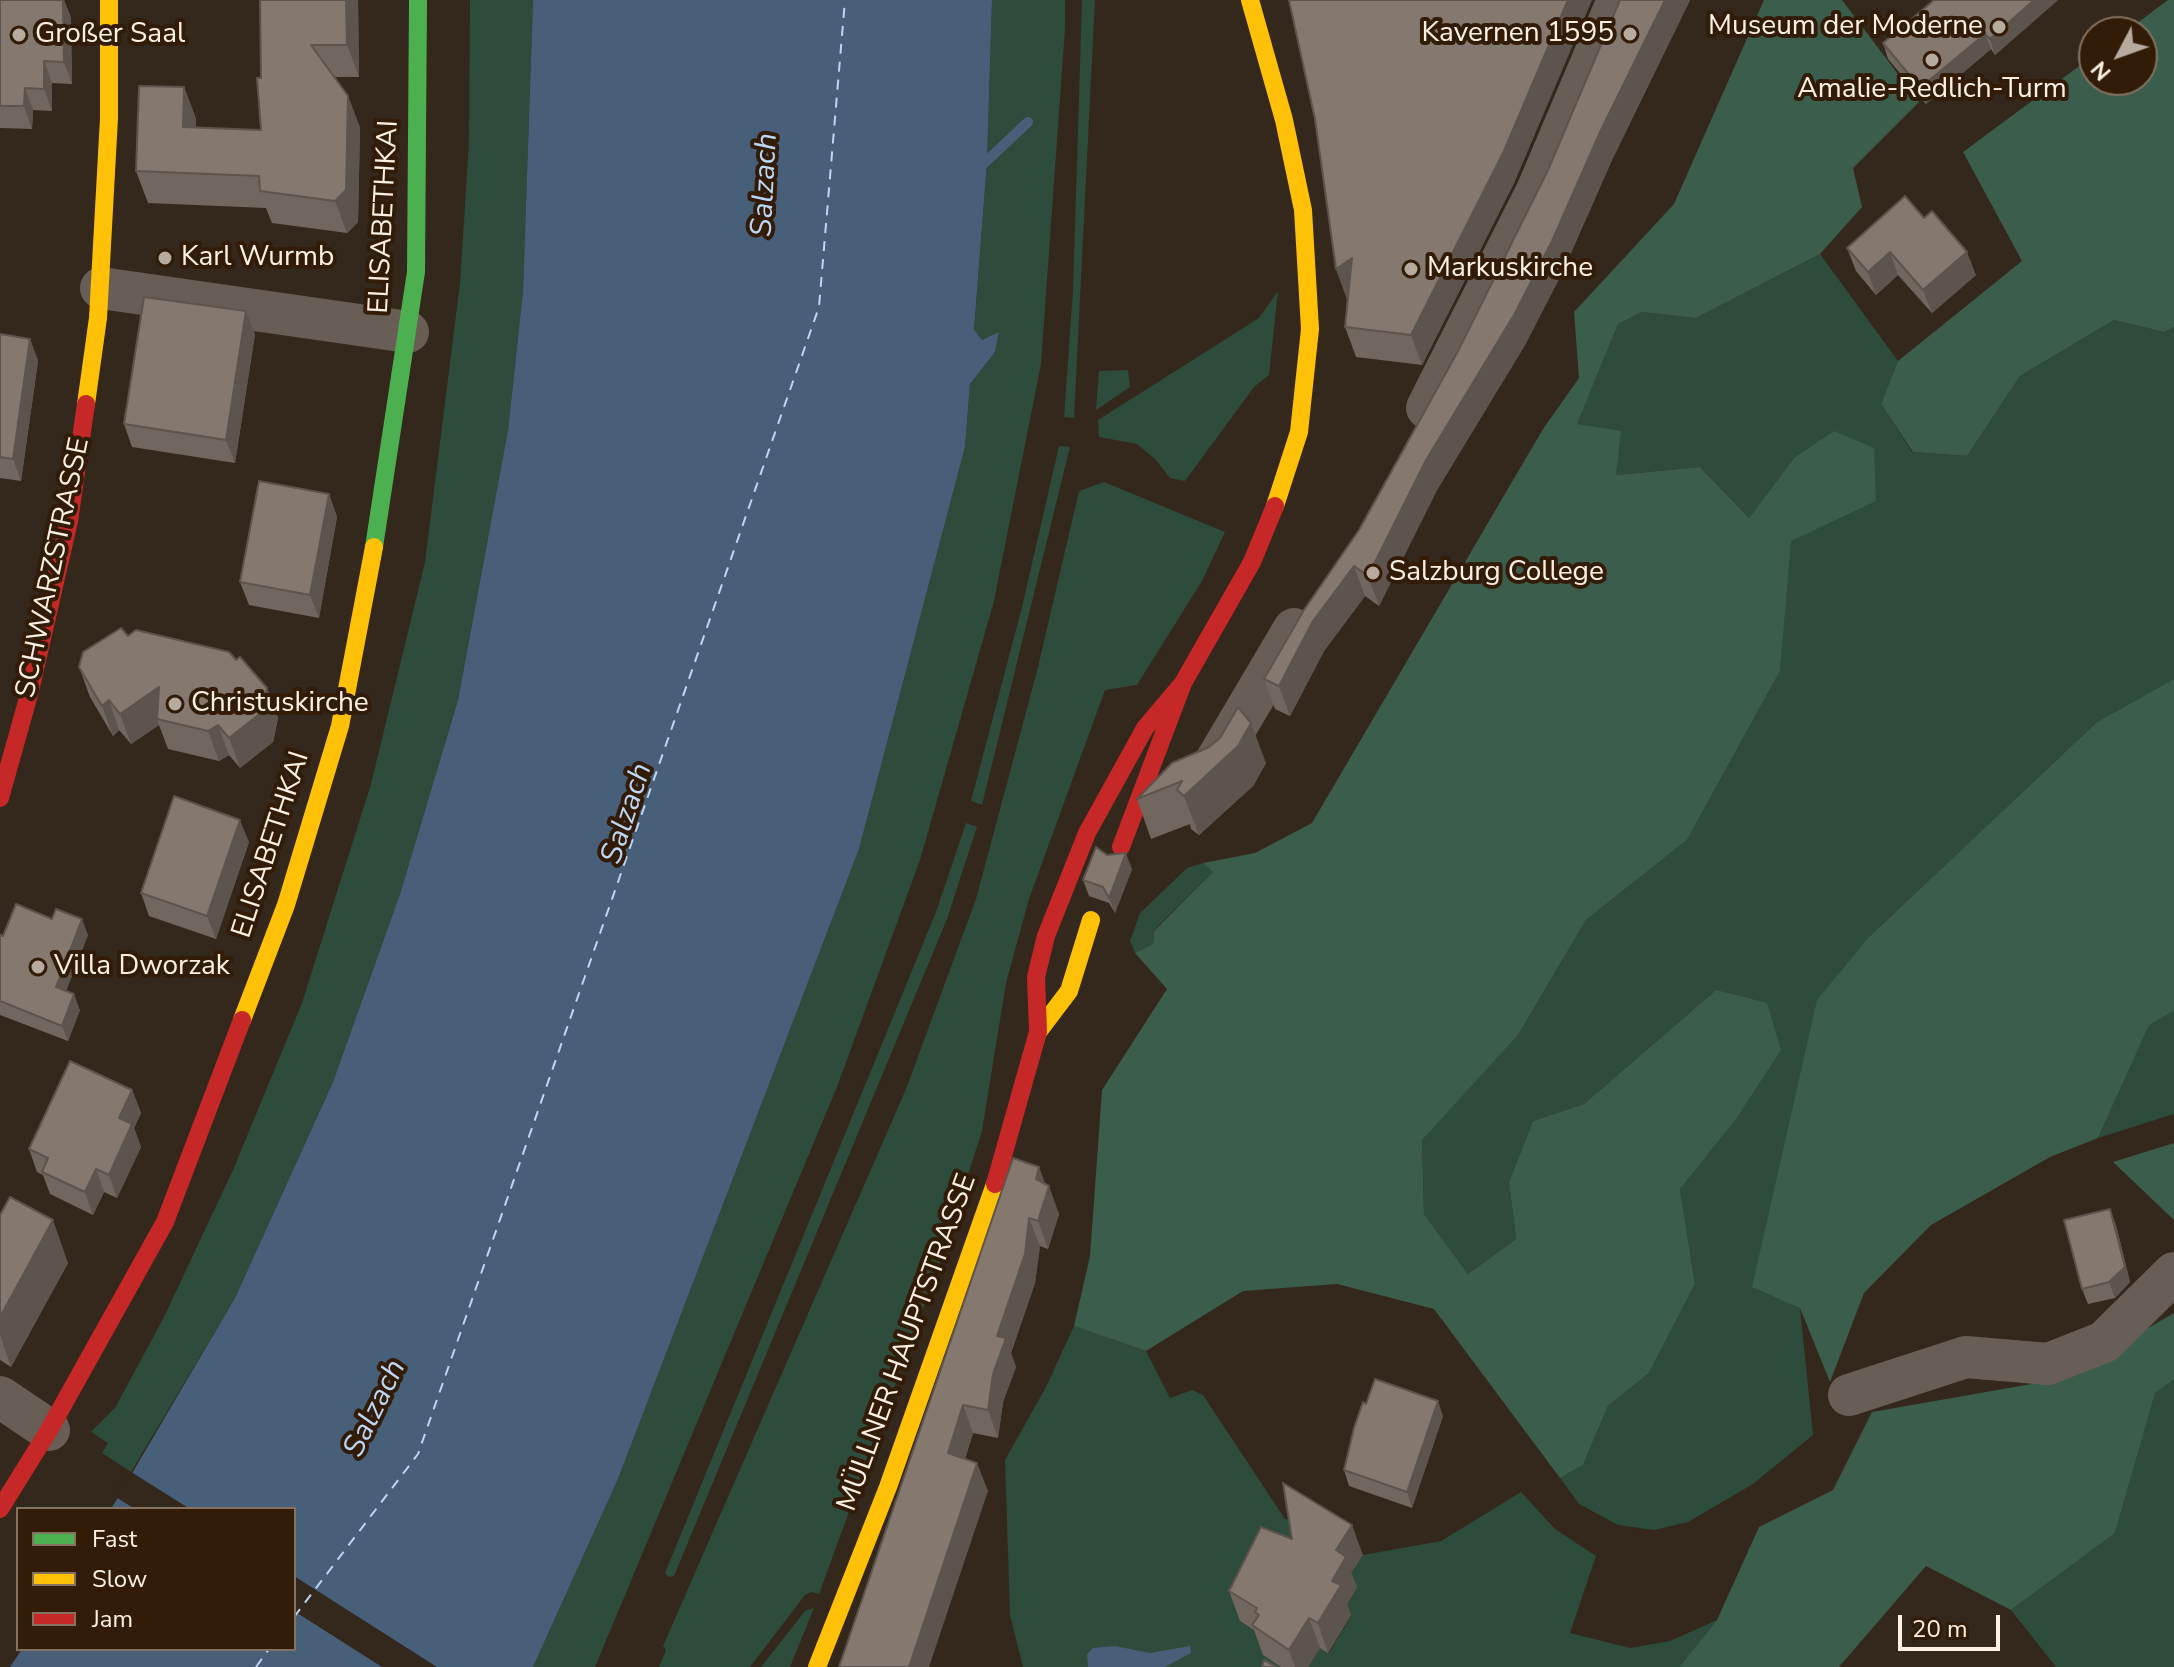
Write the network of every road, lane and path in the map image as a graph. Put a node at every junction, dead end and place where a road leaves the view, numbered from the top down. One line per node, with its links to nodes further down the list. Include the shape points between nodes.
1 (109, 0): 5 (street, SCHWARZSTRASSE)
2 (418, 0): 6 (street, ELISABETHKAI, via 416,272)
3 (1250, 0): 9 (street, via 1303,210 1310,329 1299,432 1280,494 1252,562)
4 (1618, 0): 7 (street, via 1537,191)
5 (101, 288): 6 (street); 11 (street, SCHWARZSTRASSE, via 69,521)
6 (408, 332): 18 (street, ELISABETHKAI, via 383,503 340,726 286,905 165,1222)
7 (1406, 447)
8 (1313, 601): 10 (street, via 1214,765)
9 (1183, 683): 10 (street); 14 (street, MÜLLNER HAUPTSTRASSE, via 1145,728 1087,833 1046,936 1036,977)
10 (1142, 797): 12 (street)
11 (0, 798)
12 (1121, 847)
13 (1091, 920): 14 (street, MÜLLNER HAUPTSTRASSE, via 1069,991)
14 (1038, 1032): 20 (street, MÜLLNER HAUPTSTRASSE, via 970,1260)
15 (2174, 1273): 16 (street, via 2104,1342 2048,1364 1966,1357)
16 (1849, 1395)
17 (0, 1397): 18 (street)
18 (49, 1430): 19 (street, ELISABETHKAI)
19 (0, 1509)
20 (817, 1667)

